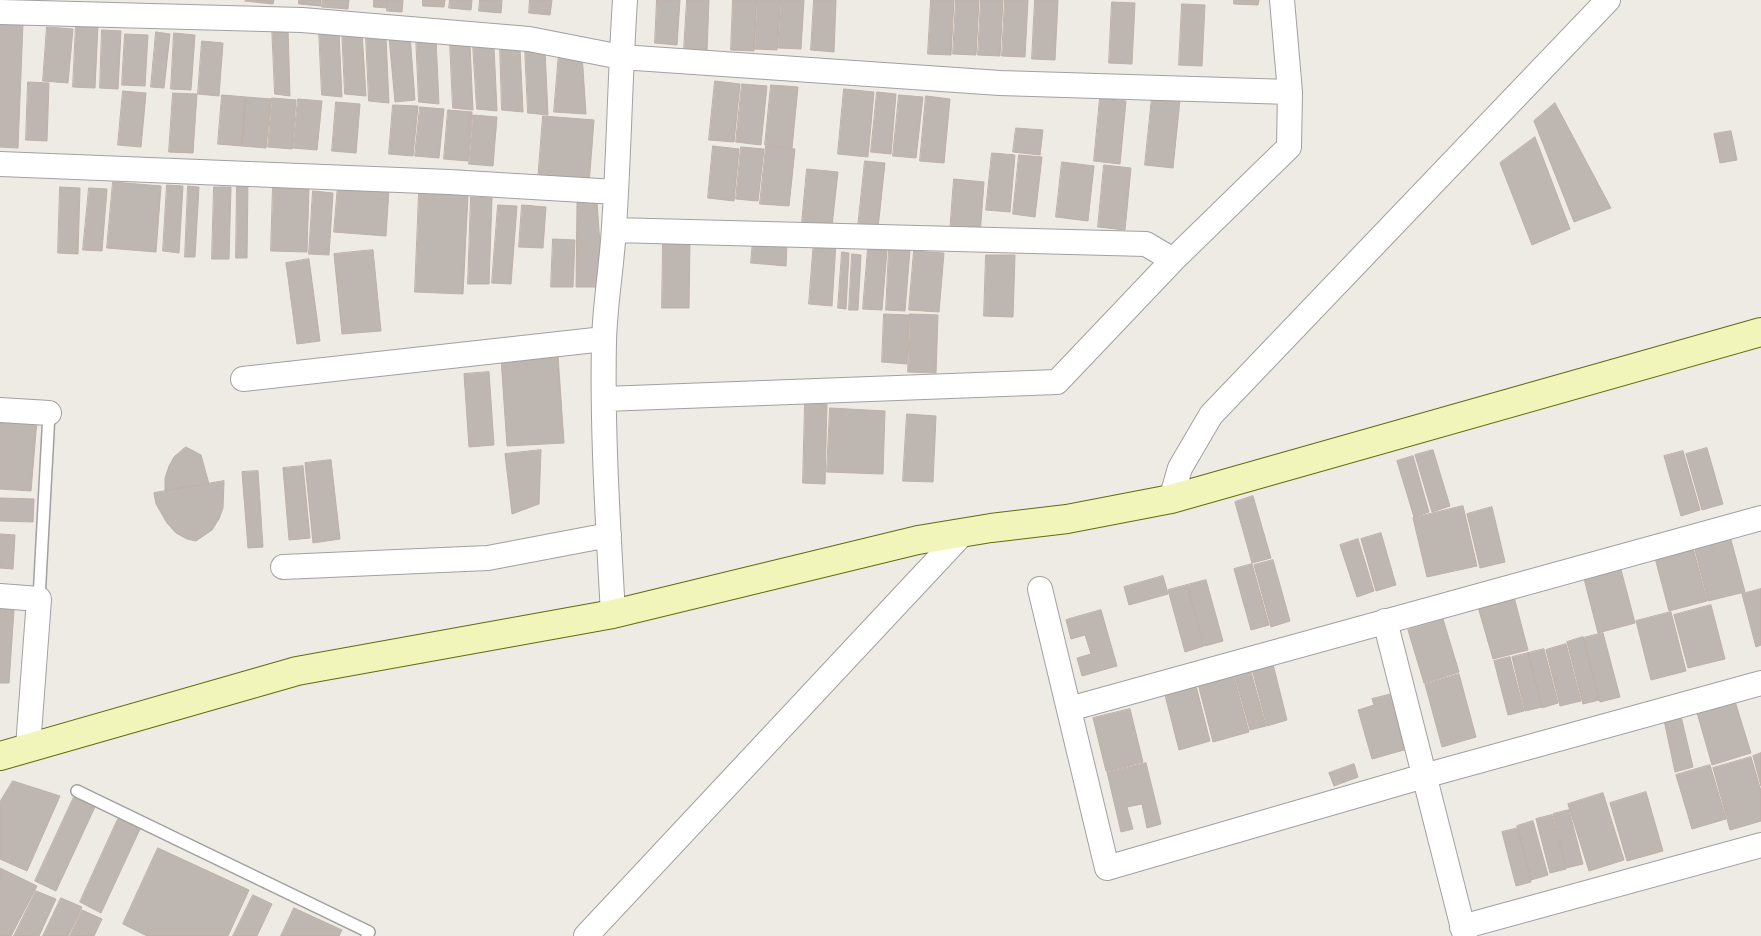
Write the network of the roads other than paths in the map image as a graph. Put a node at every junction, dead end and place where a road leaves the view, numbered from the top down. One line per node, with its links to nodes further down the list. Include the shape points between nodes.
1 (625, 0): 5 (street)
2 (1282, 0): 6 (street)
3 (1608, 0): 17 (street, via 1211,415 1180,468)
4 (0, 12): 5 (street, via 302,20 529,39)
5 (621, 57): 6 (street, via 1000,83); 8 (street)
6 (1290, 92): 10 (street, via 1289,148)
7 (0, 164): 8 (street)
8 (616, 192): 9 (street)
9 (614, 230): 10 (street, via 1146,244); 12 (street)
10 (1173, 260): 14 (street, via 1058,382)
11 (1761, 332): 17 (street)
12 (604, 339): 13 (street); 14 (street)
13 (243, 379)
14 (604, 399): 20 (street)
15 (0, 410): 16 (street)
16 (49, 412): 24 (lane)
17 (1171, 499): 19 (street, via 1067,519)
18 (1761, 518): 26 (street)
19 (964, 532): 25 (street, via 918,540); 36 (street)
20 (609, 534): 21 (street, via 488,558); 25 (street)
21 (284, 567)
22 (1040, 589): 28 (street)
23 (0, 596): 24 (street)
24 (38, 599): 29 (street)
25 (614, 614): 29 (street, via 296,671)
26 (1385, 621): 28 (street); 31 (street)
27 (1761, 683): 31 (street)
28 (1069, 709): 31 (street, via 1106,868)
29 (28, 746): 30 (street)
30 (0, 756)
31 (1424, 776): 34 (street)
32 (77, 791): 35 (lane, via 369,932)
33 (1761, 845): 34 (street)
34 (1464, 931)
35 (367, 936)
36 (586, 936)

